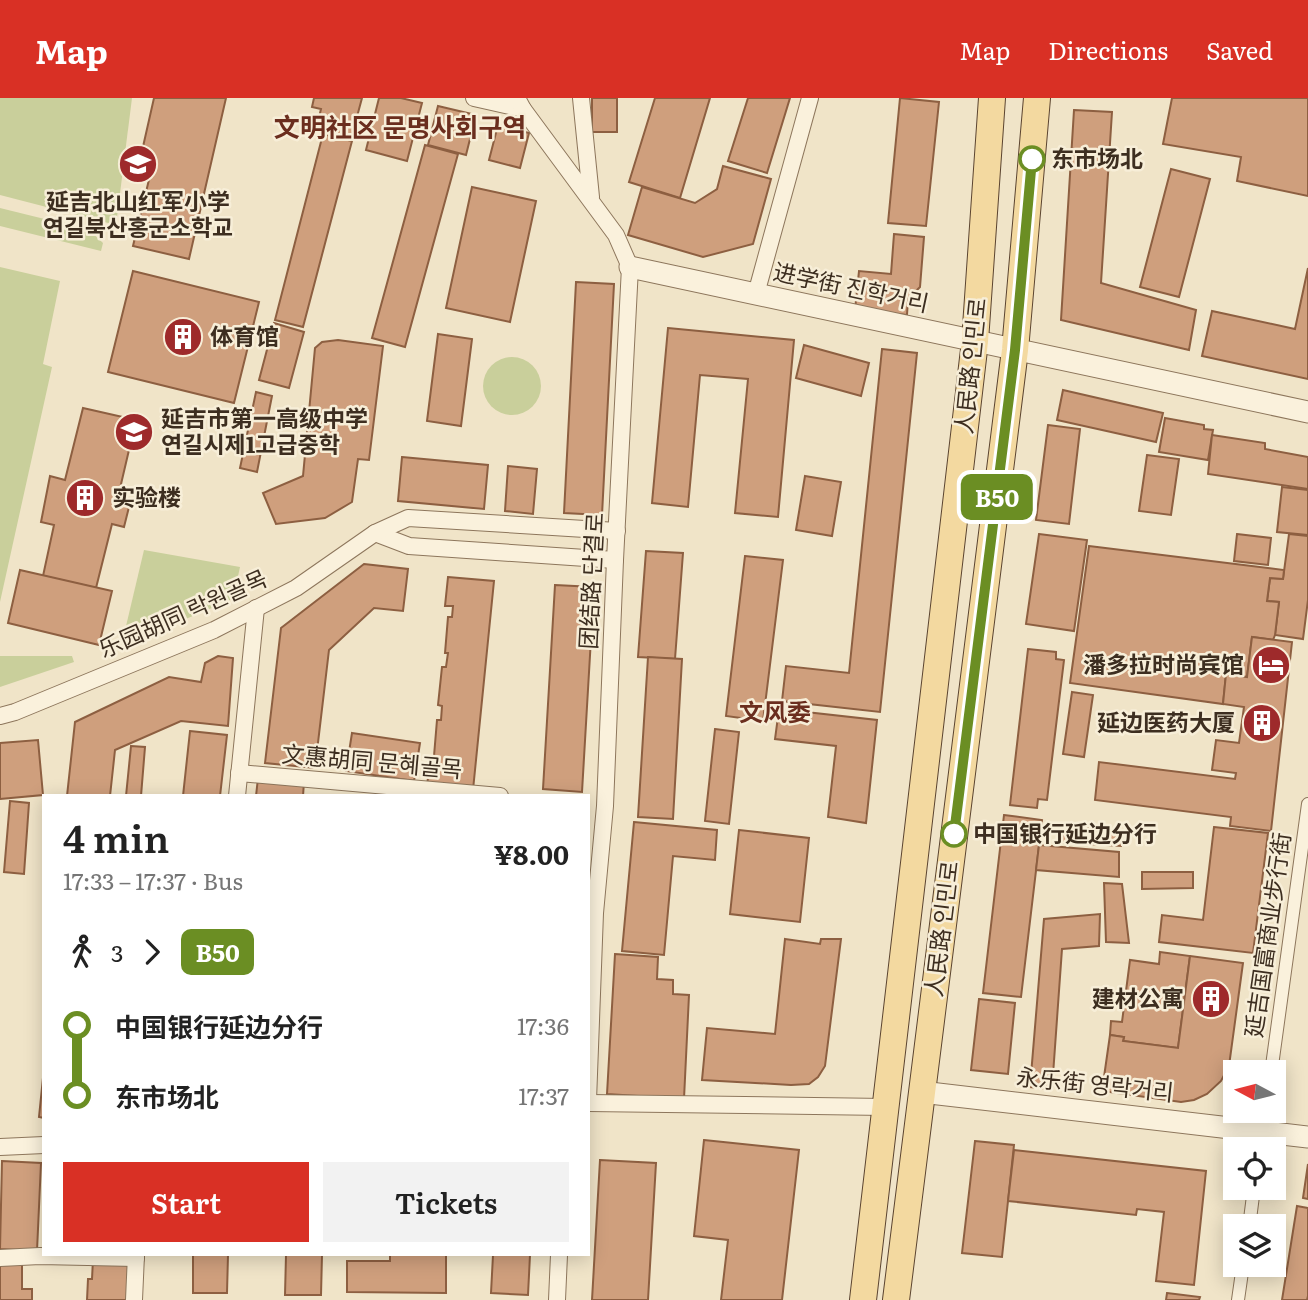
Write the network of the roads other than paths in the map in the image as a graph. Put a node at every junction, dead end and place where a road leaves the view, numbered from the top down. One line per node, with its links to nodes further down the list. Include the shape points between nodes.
1 (474, 98): 6 (street)
2 (581, 98): 7 (street)
3 (810, 98): 9 (street)
4 (992, 98): 10 (main road, 人民路 인민로)
5 (1037, 98): 11 (main road, 人民路 인민로)
6 (520, 104): 7 (street, 团结路 단결로)
7 (591, 199): 8 (street, 团结路 단결로, via 617,235)
8 (630, 267): 9 (street, 进学街 진학거리); 13 (street, 团结路 단결로)
9 (756, 294): 10 (street, 进学街 진학거리)
10 (975, 341): 11 (street, 进学街 진학거리); 28 (main road, 人民路 인민로)
11 (1015, 350): 12 (street, 进学街 진학거리); 26 (main road, 人民路 인민로)
12 (1308, 412)
13 (617, 531): 14 (street, 乐园胡同 락원골목, via 408,518); 15 (street, 团结路 단결로)
14 (375, 533): 15 (street, via 409,546); 16 (street, 乐园胡同 락원골목, via 296,588)
15 (615, 560): 22 (street, 团结路 단결로)
16 (256, 608): 17 (street, 乐园胡同 락원골목); 18 (street)
17 (0, 716)
18 (239, 773): 19 (street); 20 (street, 文惠胡同 문혜골목)
19 (237, 794)
20 (477, 794)
21 (1308, 804): 25 (street, 延吉国富商业步行街)
22 (596, 805): 23 (street, 团结路 단결로)
23 (592, 913): 24 (street, 团结路 단결로)
24 (590, 1008)
25 (1272, 1060)
26 (921, 1093): 29 (street, 永乐街 영락거리); 40 (main road, 人民路 인민로)
27 (590, 1102): 28 (street)
28 (885, 1107): 39 (main road, 人民路 인민로)
29 (1262, 1130): 30 (street, 永乐街 영락거리)
30 (1308, 1137)
31 (42, 1145): 32 (street)
32 (0, 1147)
33 (136, 1256): 35 (street); 37 (street)
34 (559, 1256): 38 (street)
35 (0, 1258)
36 (1241, 1277): 41 (street)
37 (134, 1300)
38 (557, 1300)
39 (863, 1300)
40 (896, 1300)
41 (1238, 1300)

